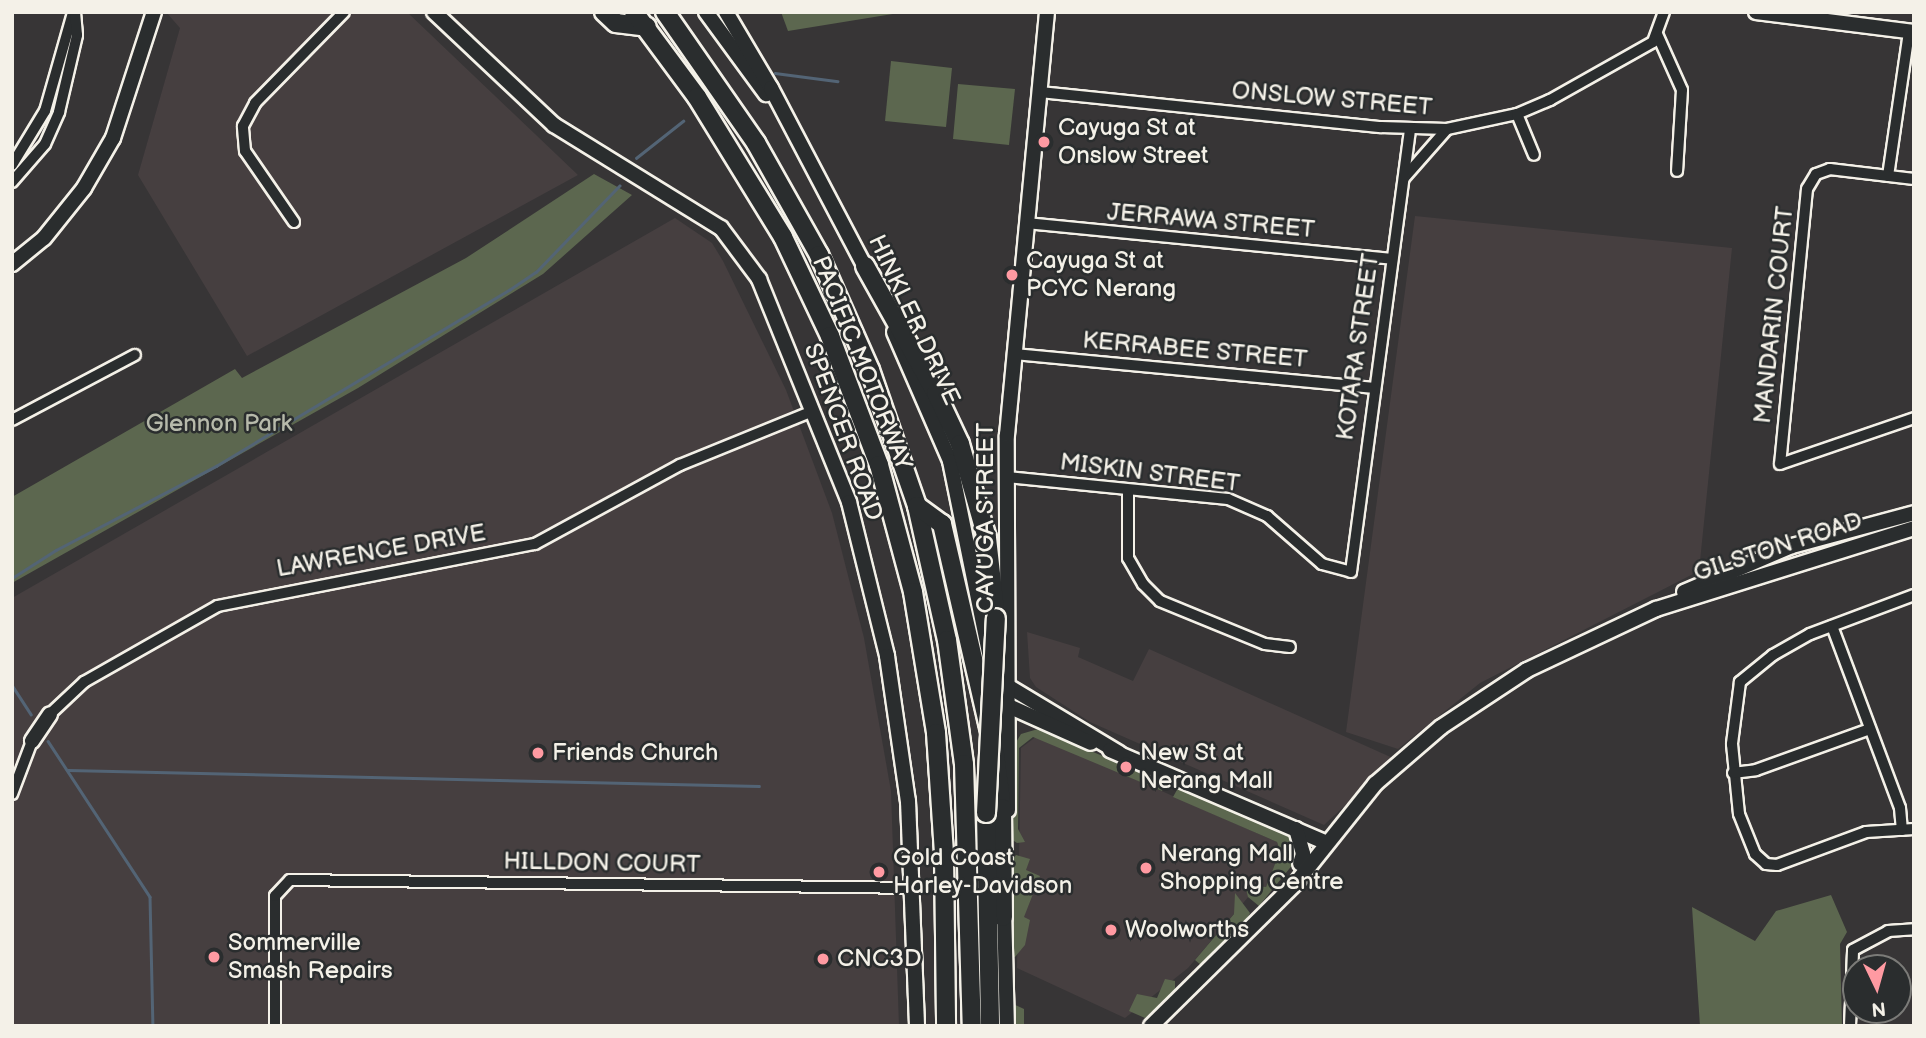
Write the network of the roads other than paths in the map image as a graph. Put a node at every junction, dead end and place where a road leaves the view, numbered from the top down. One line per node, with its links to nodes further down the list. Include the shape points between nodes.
1 (74, 12): 22 (street, via 50,97 34,134); 27 (street, via 77,35 59,112 45,144)
2 (154, 12): 31 (street, via 113,138 84,188 44,238)
3 (344, 12): 28 (street, via 255,103 243,126 245,151)
4 (434, 12): 36 (street, SPENCER ROAD, via 519,96 597,154 704,215 736,243 759,279)
5 (604, 12): 13 (highway, via 616,23)
6 (634, 12): 13 (highway, PACIFIC MOTORWAY)
7 (665, 12): 41 (highway, PACIFIC MOTORWAY, via 749,132 819,255 870,370)
8 (706, 12): 17 (street, HINKLER DRIVE)
9 (726, 12): 17 (street, HINKLER DRIVE)
10 (1047, 12): 16 (street, CAYUGA STREET)
11 (1664, 12): 15 (street)
12 (1756, 12): 14 (street)
13 (647, 27): 71 (highway, PACIFIC MOTORWAY, via 735,155 783,237 830,336 879,465 914,592 936,733 944,855)
14 (1911, 32): 24 (street)
15 (1657, 34): 18 (street, ONSLOW STREET, via 1653,42); 23 (street, via 1682,90)
16 (1040, 92): 19 (street, ONSLOW STREET); 29 (street, CAYUGA STREET)
17 (779, 107): 32 (street, HINKLER DRIVE)
18 (1517, 114): 20 (street, ONSLOW STREET); 21 (street)
19 (1409, 129): 20 (street, ONSLOW STREET); 25 (street, KOTARA STREET)
20 (1447, 129): 25 (street)
21 (1534, 155)
22 (12, 165)
23 (1677, 170)
24 (1888, 176): 26 (street); 37 (street, MANDARIN COURT, via 1830,169 1816,174 1807,190 1780,464)
25 (1404, 178): 30 (street, KOTARA STREET)
26 (1914, 179)
27 (12, 182)
28 (294, 222)
29 (1026, 223): 30 (street, JERRAWA STREET); 33 (street, CAYUGA STREET)
30 (1392, 259): 35 (street, KOTARA STREET)
31 (12, 264)
32 (865, 267): 49 (street, HINKLER DRIVE, via 950,461); 73 (highway, bridge, via 960,444 987,538 996,618 986,813)
33 (1014, 354): 35 (street, KERRABEE STREET); 39 (street, CAYUGA STREET)
34 (135, 355): 38 (street)
35 (1372, 388): 44 (street, KOTARA STREET)
36 (813, 411): 52 (street, LAWRENCE DRIVE, via 680,466 535,544 218,606 90,678); 65 (street, SPENCER ROAD, via 849,502 887,656 904,757)
37 (1914, 418)
38 (12, 420)
39 (1007, 477): 40 (street, MISKIN STREET); 50 (street, CAYUGA STREET)
40 (1128, 490): 44 (street, MISKIN STREET, via 1243,503 1267,516 1322,564); 48 (street, via 1128,558 1151,593 1160,601 1265,644)
41 (917, 506): 66 (highway, via 942,524 993,742 1002,808); 72 (highway, PACIFIC MOTORWAY, via 947,640 964,764)
42 (1914, 513): 46 (street, GILSTON ROAD, via 1748,562)
43 (1914, 528): 46 (street, GILSTON ROAD)
44 (1351, 572)
45 (1914, 595): 47 (street)
46 (1656, 610): 63 (street, GILSTON ROAD, via 1527,670 1441,727 1375,784)
47 (1832, 626): 54 (street); 58 (street, via 1773,655 1741,682)
48 (1290, 647)
49 (986, 648): 50 (street, HINKLER DRIVE); 51 (street, HINKLER DRIVE, via 992,688)
50 (1010, 690): 51 (street, CAYUGA STREET); 57 (street)
51 (1010, 709): 53 (street); 56 (street, CAYUGA STREET)
52 (50, 714): 55 (street, LAWRENCE DRIVE)
53 (1036, 721): 56 (street, via 1018,729); 57 (street)
54 (1870, 729): 58 (street, via 1756,770); 62 (street, via 1900,808)
55 (32, 741): 59 (street, LAWRENCE DRIVE)
56 (1009, 741): 66 (street, CAYUGA STREET)
57 (1119, 752): 60 (street)
58 (1733, 773): 62 (street, via 1740,814 1755,854 1766,864 1866,832)
59 (12, 794)
60 (1296, 829): 63 (street); 64 (street, via 1303,854)
61 (1914, 829): 62 (street)
62 (1902, 830)
63 (1327, 843): 64 (street, GILSTON ROAD); 68 (street, GILSTON ROAD, via 1296,883)
64 (1300, 864): 68 (street, GILSTON ROAD)
65 (914, 888): 69 (street, HILLDON COURT, via 290,880 275,896); 70 (street, SPENCER ROAD)
66 (1003, 917): 74 (street, CAYUGA STREET)
67 (1914, 929): 76 (street, via 1888,931 1853,950)
68 (1215, 965): 75 (street, GILSTON ROAD)
69 (275, 1026)
70 (917, 1026)
71 (946, 1026)
72 (972, 1026)
73 (990, 1026)
74 (1007, 1026)
75 (1151, 1026)
76 (1850, 1026)

